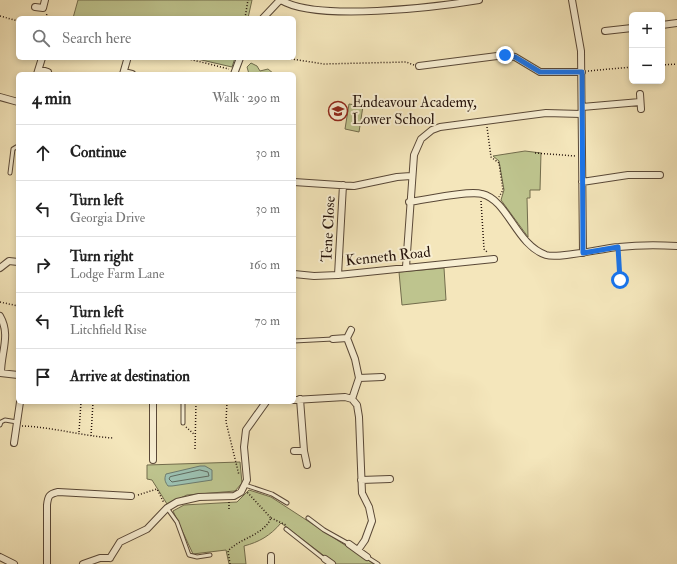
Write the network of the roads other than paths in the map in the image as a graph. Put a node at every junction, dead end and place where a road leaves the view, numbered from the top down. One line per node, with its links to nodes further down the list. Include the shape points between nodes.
1 (45, 0): 5 (street, via 43,8)
2 (280, 0): 3 (street, via 298,7 335,12 436,7); 6 (street)
3 (479, 0)
4 (572, 0): 19 (street, via 579,33)
5 (35, 7)
6 (266, 16)
7 (677, 23): 8 (street)
8 (665, 25)
9 (629, 28): 10 (street)
10 (605, 31)
11 (41, 60): 15 (street)
12 (127, 60): 17 (street)
13 (239, 60): 18 (street)
14 (419, 66): 19 (street, via 505,55 515,57 540,72)
15 (38, 72): 16 (street)
16 (48, 72)
17 (123, 72)
18 (235, 72)
19 (582, 72): 24 (street)
20 (640, 94): 23 (street)
21 (0, 97): 22 (street)
22 (16, 101)
23 (640, 102): 24 (street); 25 (street)
24 (582, 107): 26 (street)
25 (641, 109)
26 (581, 114): 32 (street, via 546,113 440,127 432,130 417,146); 34 (street)
27 (16, 147): 29 (lane, via 13,149)
28 (652, 167): 30 (street)
29 (10, 173)
30 (652, 174): 31 (street); 34 (street)
31 (660, 175)
32 (411, 176): 35 (street, via 362,185); 36 (street)
33 (296, 182): 35 (street)
34 (582, 182): 40 (street)
35 (343, 185): 46 (street, Tene Close)
36 (409, 202): 40 (street, via 481,193 496,202 534,250 548,256); 43 (street)
37 (668, 237): 38 (street)
38 (668, 245): 39 (street); 40 (street, via 618,247)
39 (676, 246)
40 (583, 253)
41 (494, 259): 43 (street, Kenneth Road, via 487,257)
42 (16, 262): 44 (street, via 9,262)
43 (406, 267): 46 (street, Kenneth Road)
44 (0, 268)
45 (296, 274): 46 (street, Kenneth Road)
46 (338, 275)
47 (0, 316): 52 (street, via 6,330)
48 (350, 330): 49 (street)
49 (346, 338): 50 (street); 55 (street, via 355,359)
50 (333, 339): 51 (lane)
51 (296, 341)
52 (1, 373): 53 (street)
53 (16, 375)
54 (382, 377): 55 (street)
55 (359, 378): 57 (street)
56 (297, 399): 57 (street); 66 (street)
57 (352, 399): 71 (street, via 357,406 359,417)
58 (20, 404): 63 (street)
59 (153, 404): 68 (street)
60 (183, 404): 62 (lane)
61 (265, 404): 72 (street, via 246,430)
62 (183, 423)
63 (16, 424): 64 (lane, via 5,420); 65 (street)
64 (0, 425)
65 (14, 443)
66 (304, 450): 67 (street); 69 (street)
67 (294, 451)
68 (152, 460)
69 (307, 465)
70 (390, 479): 71 (street)
71 (361, 480): 79 (street, via 362,493 372,521)
72 (244, 487): 74 (lane, via 272,494); 75 (street, via 238,495 188,499)
73 (131, 496): 87 (street, via 124,492 50,494 47,505)
74 (287, 503)
75 (167, 508): 80 (lane, via 177,522 189,555); 84 (street, via 147,529 120,542)
76 (308, 518): 78 (lane)
77 (286, 529): 85 (lane)
78 (349, 544): 79 (street)
79 (358, 550): 83 (street)
80 (210, 555)
81 (0, 556): 86 (street)
82 (271, 556): 90 (street)
83 (367, 557): 92 (lane)
84 (110, 558): 88 (street, via 100,558); 89 (street)
85 (325, 559): 91 (street)
86 (14, 564)
87 (47, 564)
88 (83, 564)
89 (115, 564)
90 (271, 564)
91 (332, 564)
92 (378, 564)

